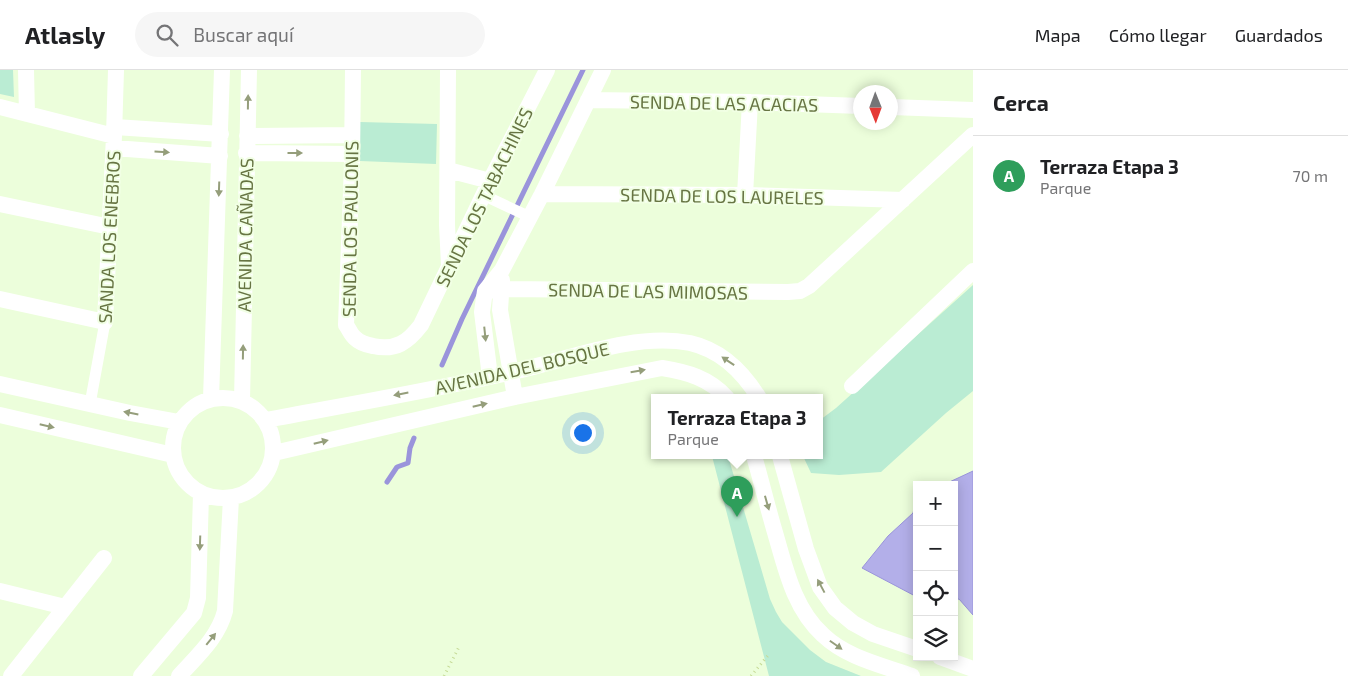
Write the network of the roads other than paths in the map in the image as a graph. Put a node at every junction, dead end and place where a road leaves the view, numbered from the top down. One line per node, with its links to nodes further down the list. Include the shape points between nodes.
1 (26, 70): 15 (street)
2 (116, 70): 20 (street, SANDA LOS ENEBROS)
3 (222, 70): 16 (street, AVENIDA CAÑADAS)
4 (249, 70): 19 (street, AVENIDA CAÑADAS, one-way to 4)
5 (353, 70): 17 (street, SENDA LOS PAULONIS)
6 (448, 70): 24 (street)
7 (547, 70): 25 (street, SENDA LOS TABACHINES)
8 (603, 70): 9 (street)
9 (588, 100): 10 (street, SENDA DE LAS ACACIAS); 26 (street)
10 (750, 102): 11 (street, SENDA DE LAS ACACIAS); 27 (street)
11 (853, 106)
12 (0, 107): 15 (street)
13 (898, 107): 14 (street)
14 (973, 110)
15 (27, 114): 20 (street)
16 (221, 134): 20 (street); 23 (street, AVENIDA CAÑADAS)
17 (352, 135): 19 (street); 22 (street, SENDA LOS PAULONIS)
18 (973, 135): 28 (street)
19 (247, 136): 21 (street, AVENIDA CAÑADAS)
20 (114, 137): 23 (street, one-way to 23); 31 (street, SANDA LOS ENEBROS)
21 (246, 153): 22 (street, one-way to 22); 46 (street, AVENIDA CAÑADAS, one-way to 21)
22 (352, 154): 37 (street, SENDA LOS PAULONIS, via 346,324 355,338 366,345 382,348 397,346 411,338)
23 (220, 156): 45 (street, AVENIDA CAÑADAS, one-way to 45)
24 (448, 170): 25 (street); 32 (street)
25 (486, 188): 30 (street); 32 (street, SENDA LOS TABACHINES)
26 (542, 194): 27 (street, SENDA DE LOS LAURELES); 30 (street)
27 (745, 195): 28 (street, SENDA DE LOS LAURELES)
28 (903, 200): 34 (street, SENDA DE LAS MIMOSAS, via 800,291)
29 (0, 204): 31 (street)
30 (530, 217): 34 (street)
31 (110, 227): 36 (street, SANDA LOS ENEBROS)
32 (449, 267): 37 (street, SENDA LOS TABACHINES)
33 (973, 271): 41 (street)
34 (493, 290): 38 (street, via 500,310); 39 (street, one-way to 39, via 482,312)
35 (0, 299): 36 (street)
36 (105, 322): 47 (street, SANDA LOS ENEBROS)
37 (421, 325)
38 (511, 373): 39 (street, AVENIDA DEL BOSQUE); 43 (street, AVENIDA DEL BOSQUE, one-way to 38, via 734,364 692,344 662,340 635,342); 44 (street)
39 (490, 377): 49 (street, AVENIDA DEL BOSQUE, one-way to 49)
40 (0, 384): 47 (street)
41 (852, 386)
42 (722, 394): 44 (street, AVENIDA DEL BOSQUE, one-way to 42, via 662,368 699,377)
43 (756, 394)
44 (515, 397): 51 (street, AVENIDA DEL BOSQUE, one-way to 44)
45 (211, 399): 46 (street, via 227,397); 50 (street, via 193,407)
46 (242, 401): 49 (street)
47 (90, 404): 50 (street, one-way to 47)
48 (0, 415): 52 (street, one-way to 52)
49 (266, 420): 51 (street)
50 (179, 422): 52 (street, via 173,438)
51 (274, 453): 56 (street, via 271,466 256,487)
52 (173, 456): 55 (street, via 188,485)
53 (755, 459): 66 (street, one-way to 66, via 782,558 806,616 823,636 844,650)
54 (781, 459): 60 (street, one-way to 54, via 873,634 853,623 835,608 820,587)
55 (201, 494): 56 (street); 64 (street, one-way to 64, via 198,598 194,613)
56 (232, 498): 65 (street, one-way to 56, via 215,635 225,611)
57 (104, 558): 59 (street)
58 (0, 591): 59 (street)
59 (65, 607): 63 (street)
60 (913, 648)
61 (952, 661): 62 (street)
62 (973, 668)
63 (11, 676)
64 (141, 676)
65 (179, 676)
66 (912, 676)

